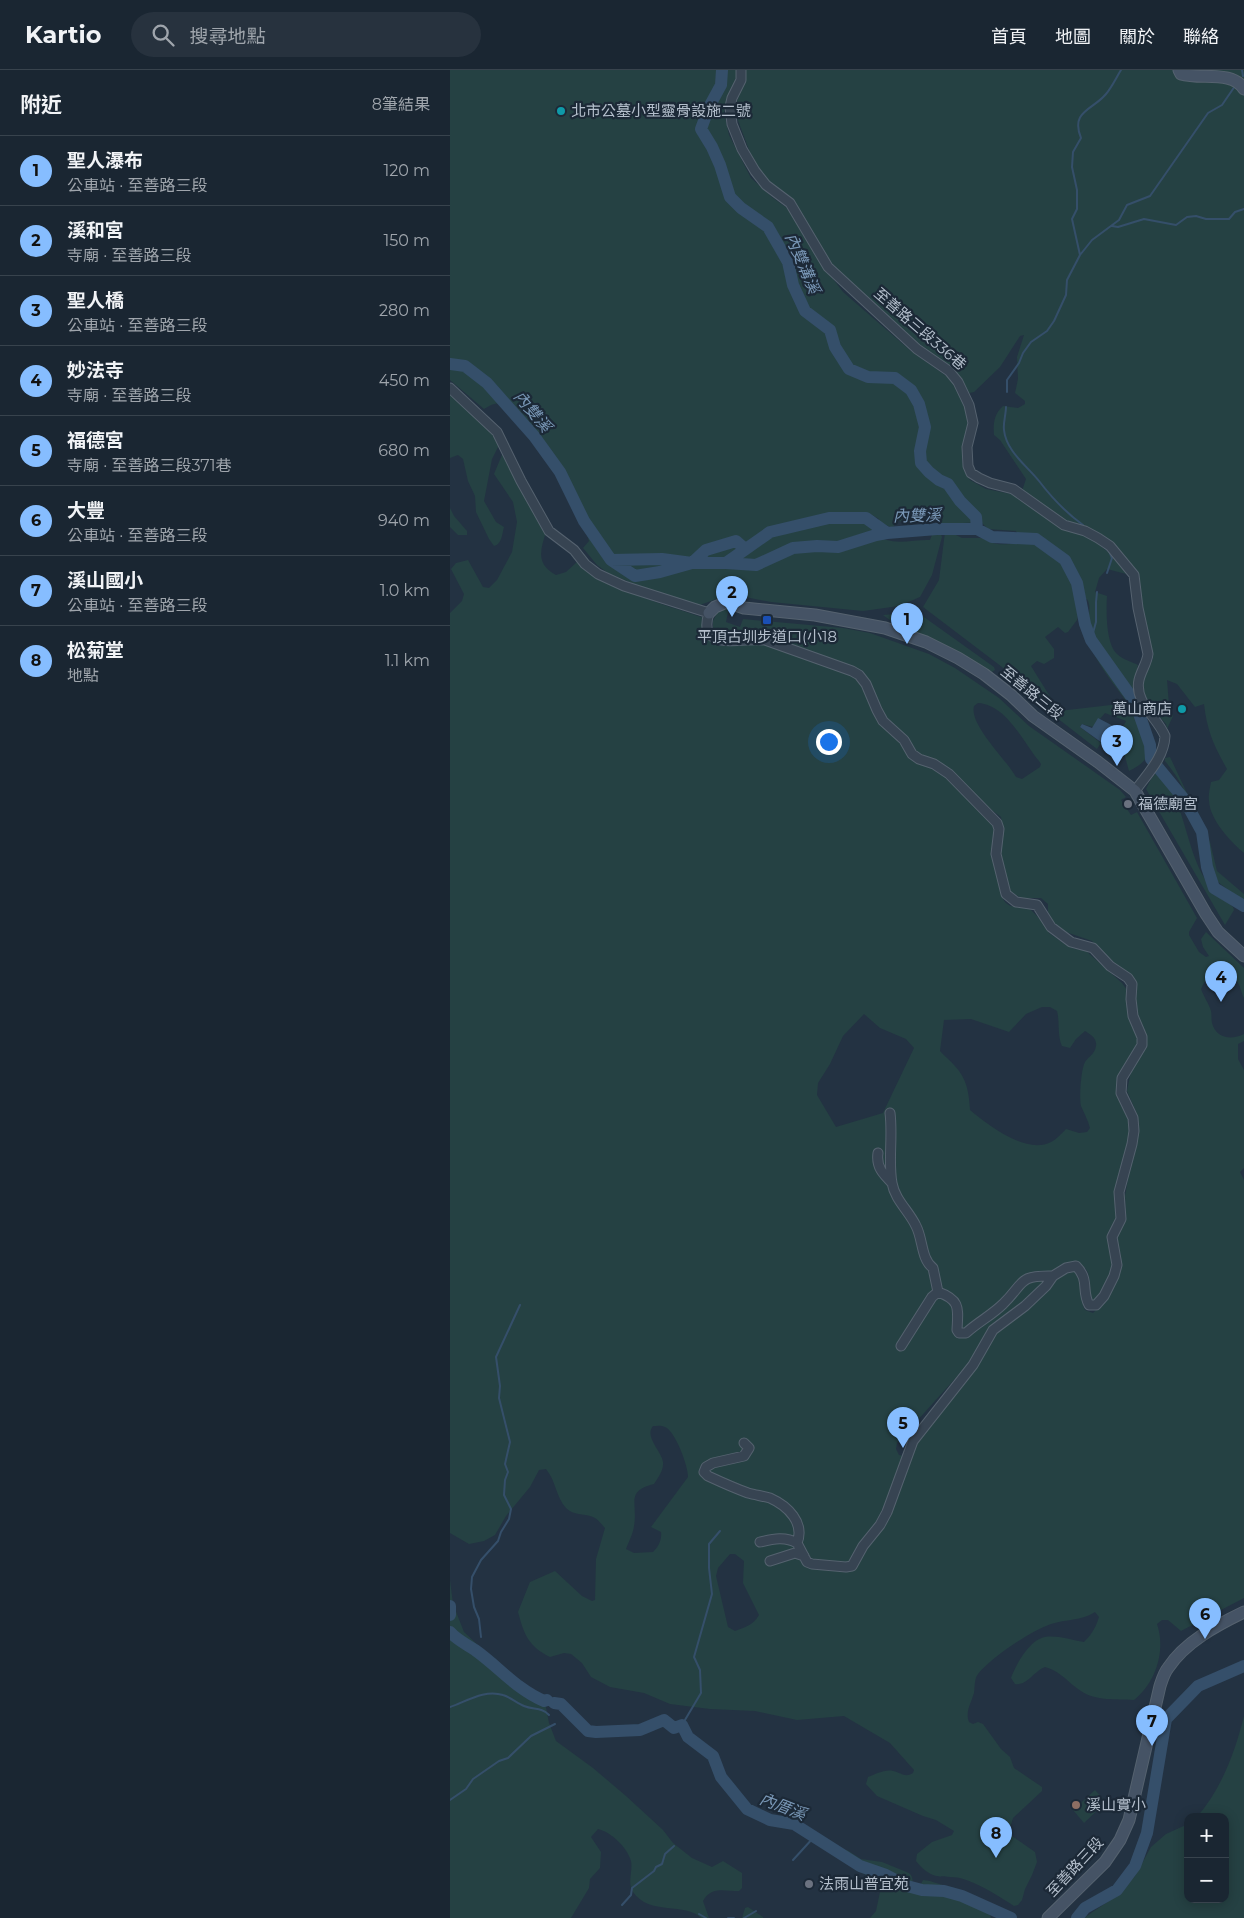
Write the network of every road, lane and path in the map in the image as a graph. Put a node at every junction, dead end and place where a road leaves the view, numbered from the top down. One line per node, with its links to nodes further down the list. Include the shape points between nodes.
1 (741, 70): 6 (street, 至善路三段336巷, via 741,80 730,107 732,124 754,171 790,203 828,267 958,382 973,423 967,446 971,472 984,481 1013,489 1064,525 1098,538 1110,546 1134,575 1148,654 1138,692 1165,736 1159,759)
2 (1178, 70): 3 (street, via 1190,77 1232,77)
3 (1244, 88)
4 (450, 388): 5 (street, via 497,432 549,531 586,564 598,574 624,586)
5 (709, 613): 6 (street, 至善路三段, via 726,602 744,608 867,623 926,642 984,674 1033,716); 11 (street, via 706,621 708,630 722,641 765,640 858,675 870,690 883,721 904,740 912,754 948,774 998,822 996,854 1006,894 1016,902 1037,905 1051,927 1071,942 1092,948 1132,984 1133,1016 1142,1045 1122,1078 1121,1093 1133,1118 1134,1130 1119,1192 1121,1219 1112,1237 1117,1265 1107,1290 1096,1305 1089,1305 1085,1278 1076,1266)
6 (1135, 791): 7 (street, 至善路三段, via 1206,914 1218,932)
7 (1244, 956)
8 (890, 1113): 10 (street)
9 (878, 1153): 10 (street, via 880,1171)
10 (892, 1183): 12 (street, via 902,1207 916,1226 928,1264 933,1268)
11 (1053, 1276): 12 (street, via 1036,1275 1018,1284 1003,1305 962,1334 957,1330 958,1313 954,1300); 17 (street, via 1032,1299 993,1330 973,1365 913,1441 887,1512 852,1566 812,1564)
12 (938, 1292): 13 (street)
13 (901, 1346)
14 (744, 1443): 16 (street, via 749,1448 744,1456 713,1463 704,1472 748,1493 768,1497 789,1510 800,1528)
15 (760, 1542): 16 (street, via 781,1538)
16 (797, 1543): 17 (street)
17 (804, 1556): 18 (street, via 795,1553)
18 (770, 1562)
19 (1244, 1612): 20 (street, 至善路三段, via 1198,1638 1168,1668 1160,1686 1129,1820 1120,1840 1105,1862)
20 (1048, 1918)

